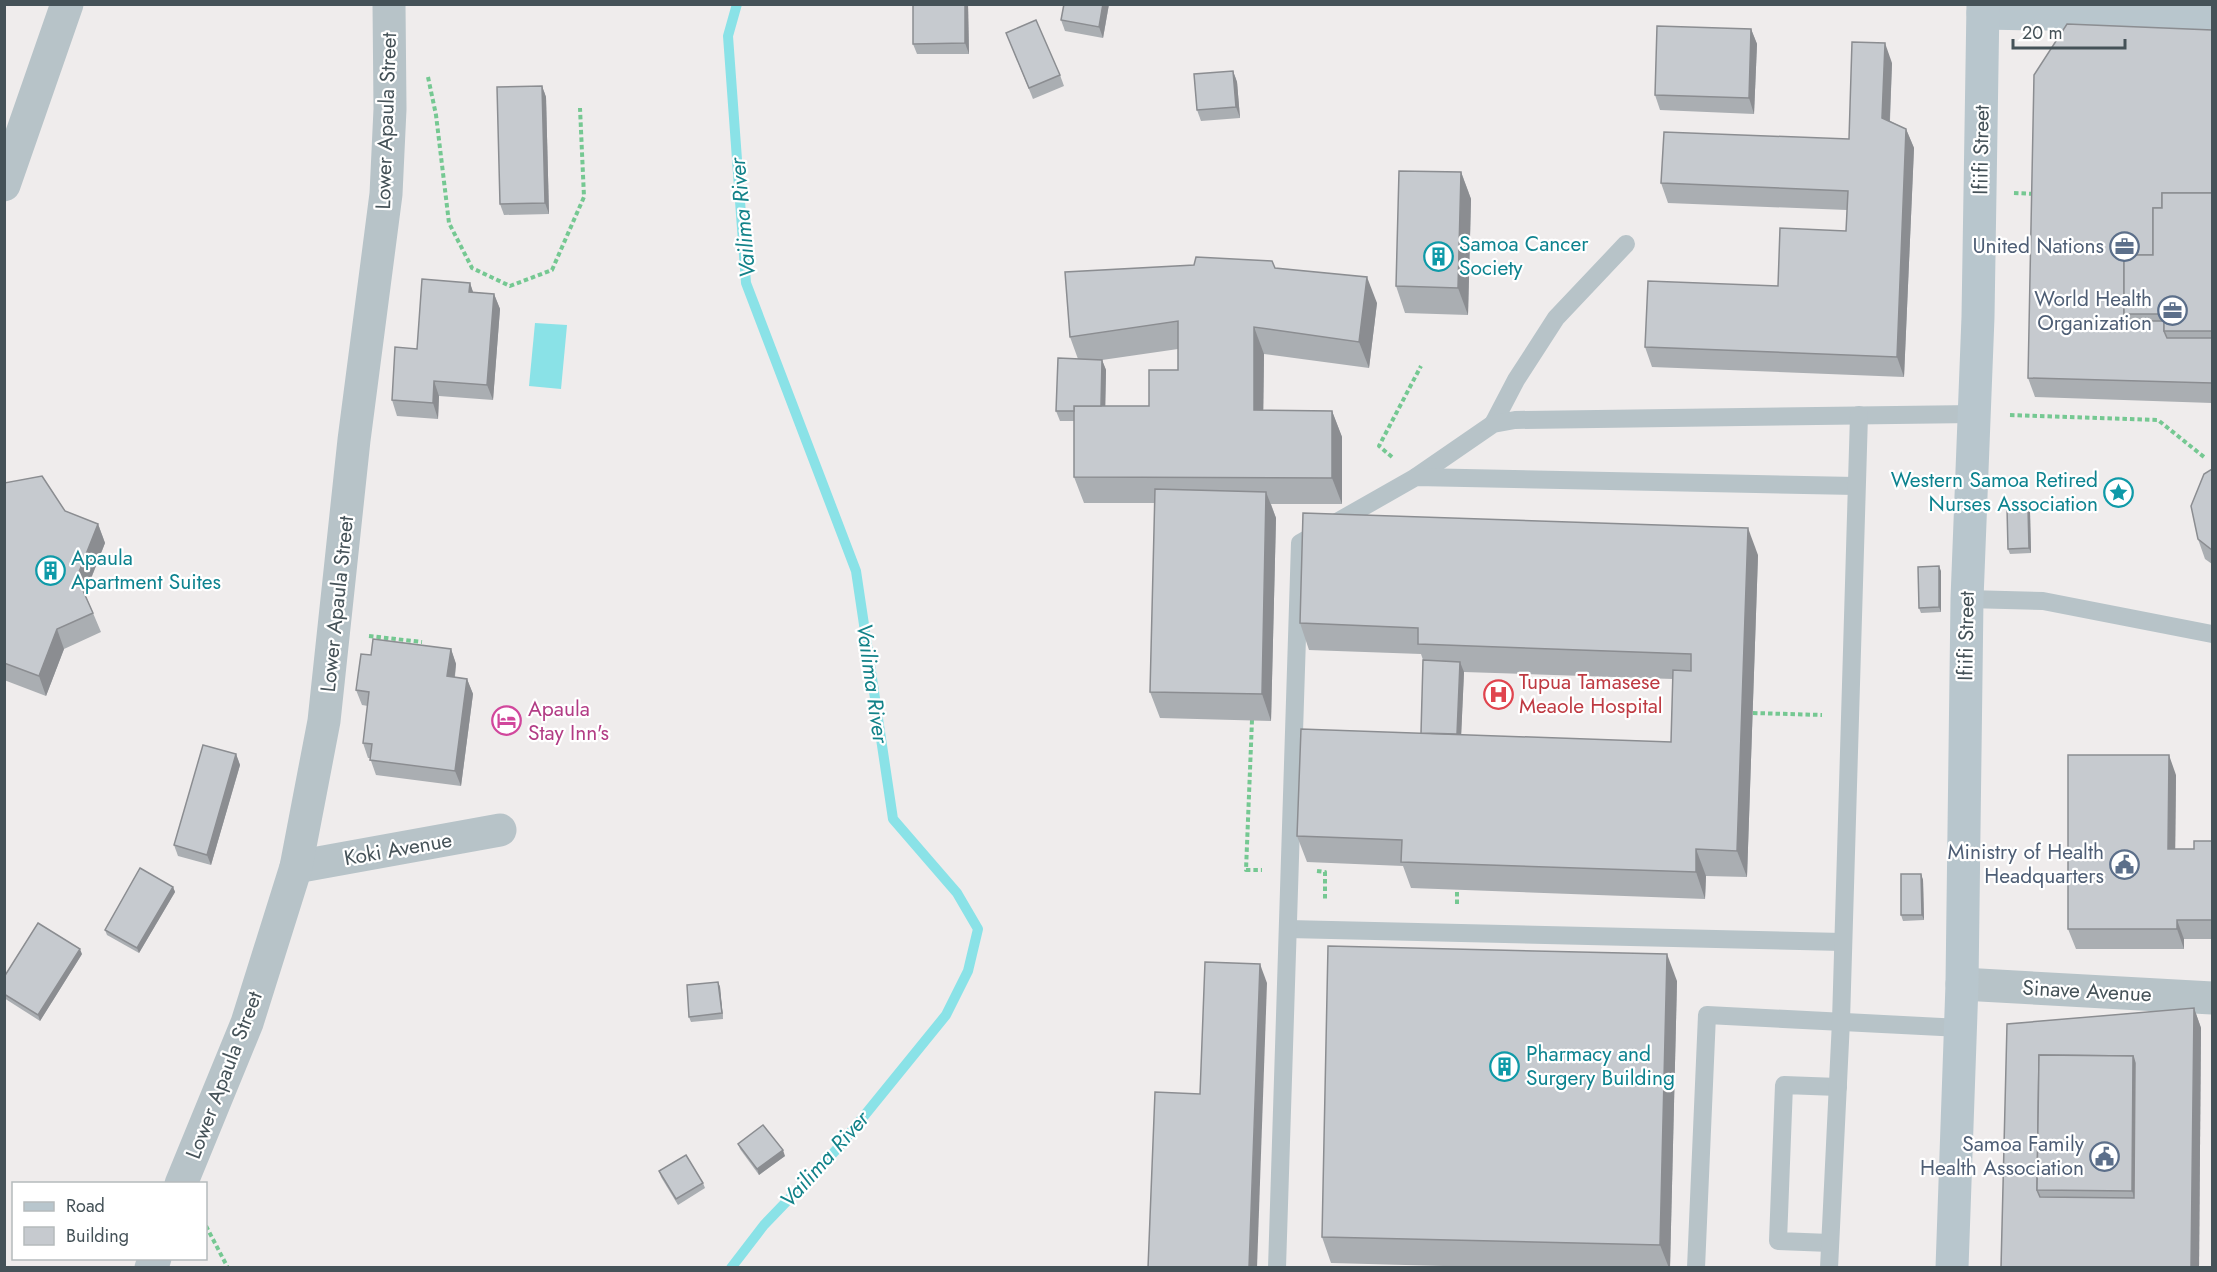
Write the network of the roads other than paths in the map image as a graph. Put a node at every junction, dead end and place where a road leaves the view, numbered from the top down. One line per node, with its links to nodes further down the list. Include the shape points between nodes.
1 (67, 4): 5 (street)
2 (388, 4): 15 (street, Lower Apaula Street, via 390,109 386,194 354,440 324,721)
3 (1983, 9): 4 (main road); 7 (main road, Ifiifi Street)
4 (2212, 17)
5 (4, 185)
6 (1626, 244): 9 (lane, via 1556,318)
7 (1974, 414): 8 (lane); 12 (main road, Ifiifi Street)
8 (1859, 415): 9 (lane, via 1515,420); 11 (lane)
9 (1493, 424): 10 (lane)
10 (1416, 477): 11 (lane); 16 (lane, via 1300,543)
11 (1856, 486): 17 (lane)
12 (1967, 599): 13 (lane, via 2043,601); 18 (main road, Ifiifi Street)
13 (2212, 634)
14 (500, 830): 15 (street, Koki Avenue)
15 (296, 867): 23 (street, Lower Apaula Street, via 247,1023)
16 (1288, 929): 17 (lane); 25 (lane)
17 (1843, 942): 20 (lane)
18 (1962, 984): 19 (street, Sinave Avenue); 21 (main road, Ifiifi Street)
19 (2212, 998)
20 (1841, 1021): 21 (lane); 22 (lane); 26 (lane, via 1707,1014)
21 (1961, 1028): 28 (main road, Ifiifi Street)
22 (1838, 1087): 24 (lane); 24 (lane, via 1784,1085 1778,1241)
23 (183, 1182)
24 (1830, 1243): 27 (lane)
25 (1277, 1268)
26 (1696, 1268)
27 (1829, 1268)
28 (1952, 1268)

